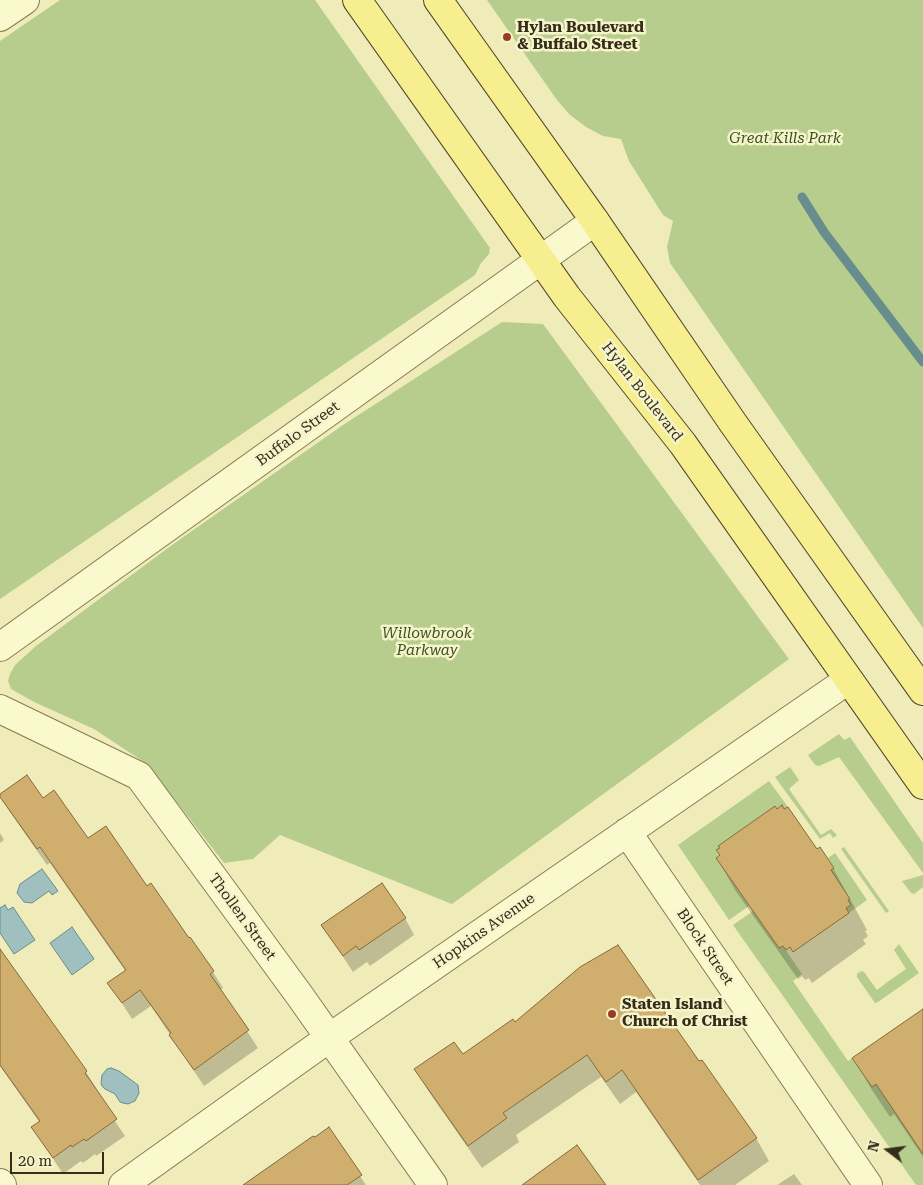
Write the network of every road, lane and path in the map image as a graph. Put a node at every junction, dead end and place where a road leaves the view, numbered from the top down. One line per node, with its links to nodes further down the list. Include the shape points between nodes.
1 (25, 0): 4 (street)
2 (357, 0): 6 (main road, Hylan Boulevard)
3 (438, 0): 5 (main road)
4 (0, 17)
5 (595, 221): 6 (street, Buffalo Street); 9 (main road)
6 (540, 260): 7 (street, Buffalo Street); 8 (main road, Hylan Boulevard, via 683,444)
7 (0, 647)
8 (848, 680): 11 (main road, Hylan Boulevard); 12 (street, Hopkins Avenue)
9 (923, 691)
10 (0, 709): 13 (street, Thollen Street, via 139,776)
11 (923, 785)
12 (627, 832): 13 (street, Hopkins Avenue); 16 (street, Block Street)
13 (329, 1038): 14 (street, Hopkins Avenue); 15 (street, Thollen Street)
14 (123, 1185)
15 (433, 1185)
16 (868, 1185)

